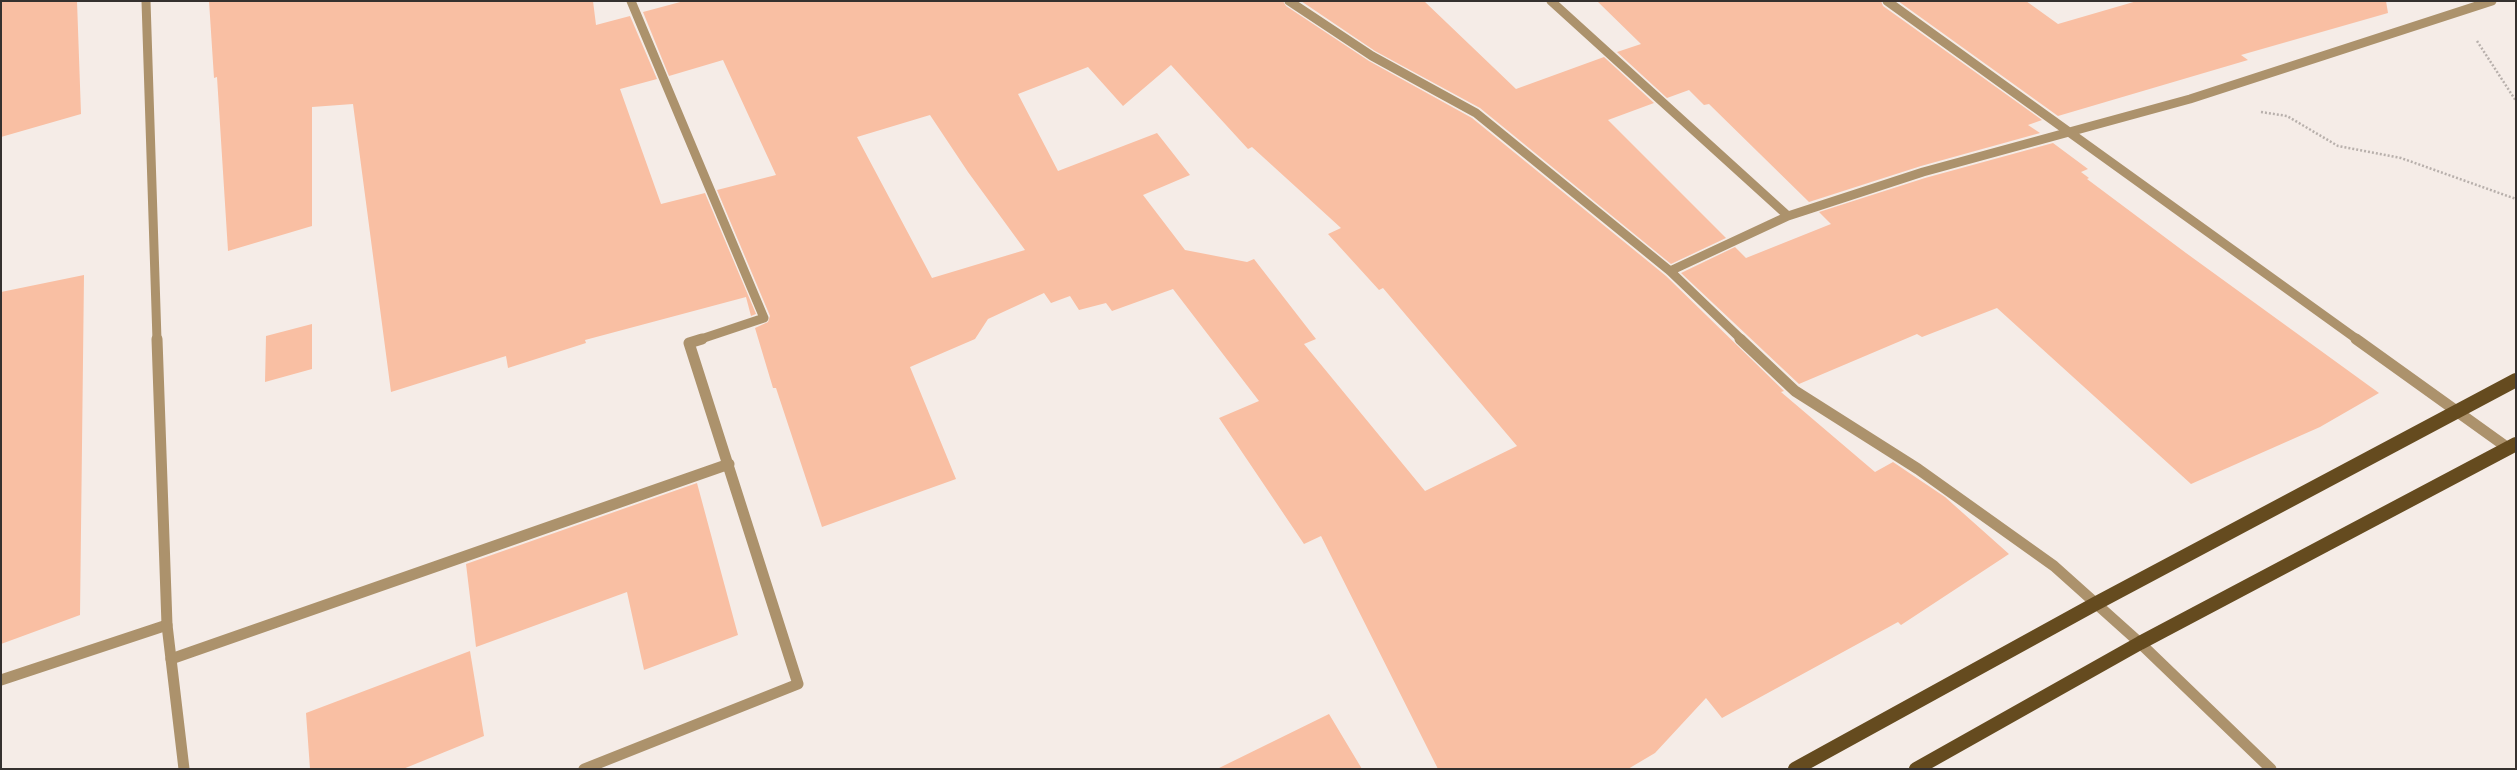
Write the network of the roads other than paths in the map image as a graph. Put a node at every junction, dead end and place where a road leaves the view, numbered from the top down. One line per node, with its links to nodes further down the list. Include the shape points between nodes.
1 (146, 1): 15 (street)
2 (632, 1): 13 (street, via 764,318 689,343)
3 (1289, 1): 9 (street, via 1372,56 1476,113)
4 (1551, 1): 8 (street)
5 (1887, 1): 7 (street)
6 (2492, 1): 7 (street, via 2190,99)
7 (2069, 132): 8 (street, via 1923,172); 11 (street)
8 (1788, 216): 9 (street)
9 (1670, 271): 14 (street, via 1794,391 1926,474 2054,566)
10 (2516, 380): 11 (main road)
11 (2456, 411): 12 (street); 14 (main road)
12 (2512, 446): 16 (main road)
13 (729, 464): 17 (street); 20 (street, via 798,684)
14 (2095, 604): 16 (street); 21 (main road)
15 (167, 625): 17 (street); 18 (street)
16 (2140, 643): 22 (main road); 23 (street)
17 (171, 660): 19 (street)
18 (1, 680)
19 (184, 769)
20 (584, 769)
21 (1795, 769)
22 (1916, 769)
23 (2271, 769)

